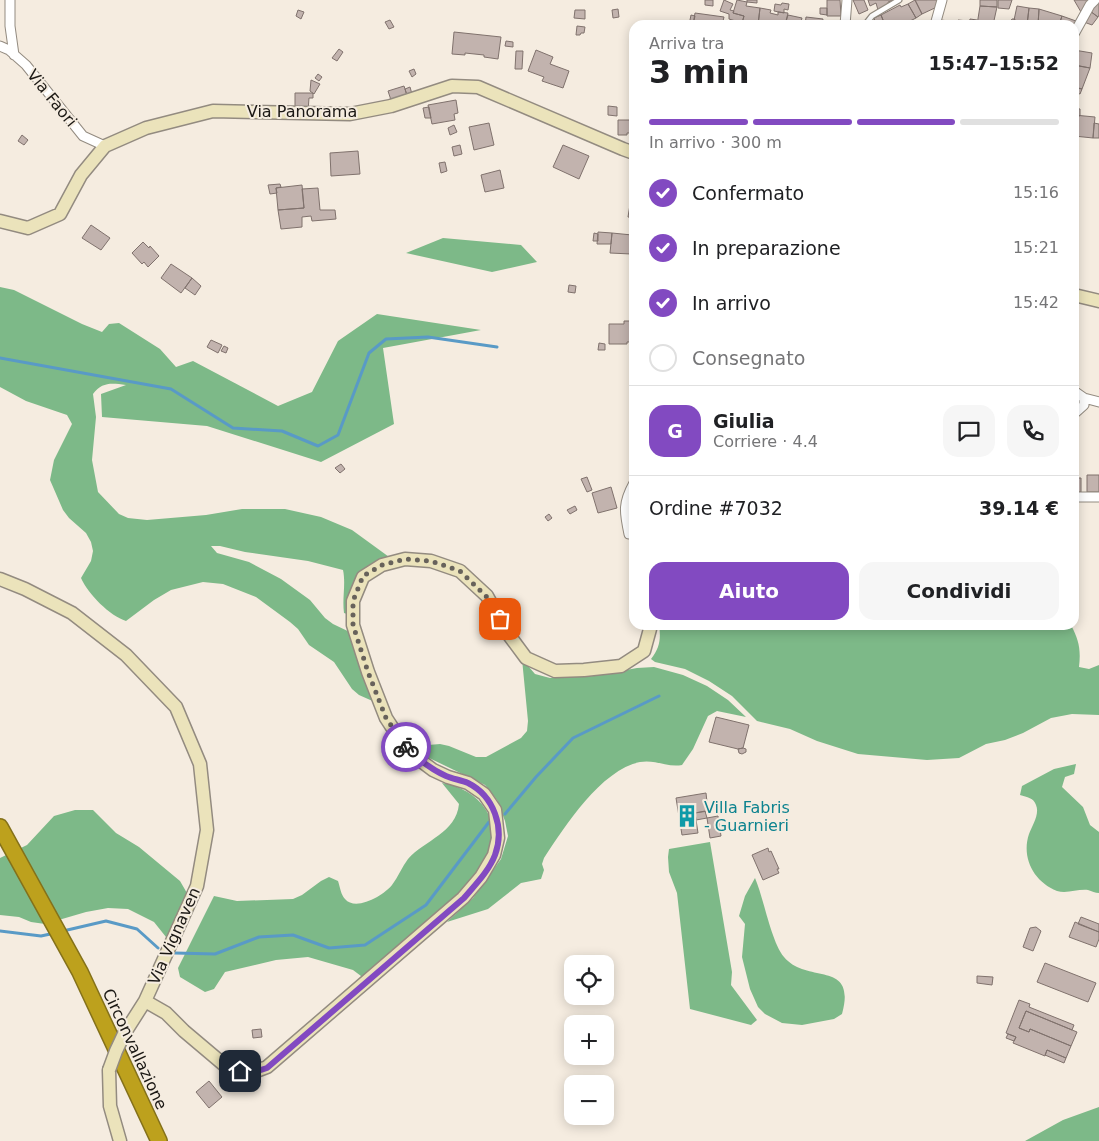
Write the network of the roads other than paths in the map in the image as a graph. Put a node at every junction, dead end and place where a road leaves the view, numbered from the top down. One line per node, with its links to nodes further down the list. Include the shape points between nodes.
1 (10, 0): 11 (street)
2 (846, 0): 6 (street)
3 (899, 0): 7 (lane)
4 (942, 0): 8 (street)
5 (1095, 0): 9 (street)
6 (845, 20)
7 (869, 20)
8 (936, 20)
9 (1079, 25)
10 (0, 46): 11 (street, Via Faori)
11 (14, 55): 12 (street, Via Faori, via 26,65 83,136)
12 (105, 146): 13 (street, Via Panorama, via 146,128 213,111 350,114 391,106 452,86 478,87); 14 (street, Via Panorama, via 81,175 60,214 28,228)
13 (629, 151)
14 (0, 221)
15 (1079, 296): 16 (street)
16 (1099, 301)
17 (1079, 394): 18 (street)
18 (1084, 398): 19 (street); 20 (street)
19 (1099, 402)
20 (1079, 412)
21 (629, 492): 24 (street, via 626,519)
22 (1079, 497): 23 (street)
23 (1099, 497)
24 (629, 534)
25 (0, 579): 28 (street, Via Vignaven, via 72,612 126,655 176,707 200,764 207,830 197,886)
26 (650, 630): 28 (street, via 644,651 621,666 555,671 526,658 486,596 460,571 431,561 406,559 382,565 363,576 353,601 353,625 386,718 417,758 433,770 468,783 484,794 495,810 498,838 494,855 464,898 267,1068 251,1073 229,1069 166,1013)
27 (1, 829): 30 (highway, Circonvallazione, via 80,972)
28 (145, 1001): 29 (street, Via Vignaven, bridge, via 124,1034 110,1070 110,1106)
29 (120, 1141)
30 (159, 1141)

